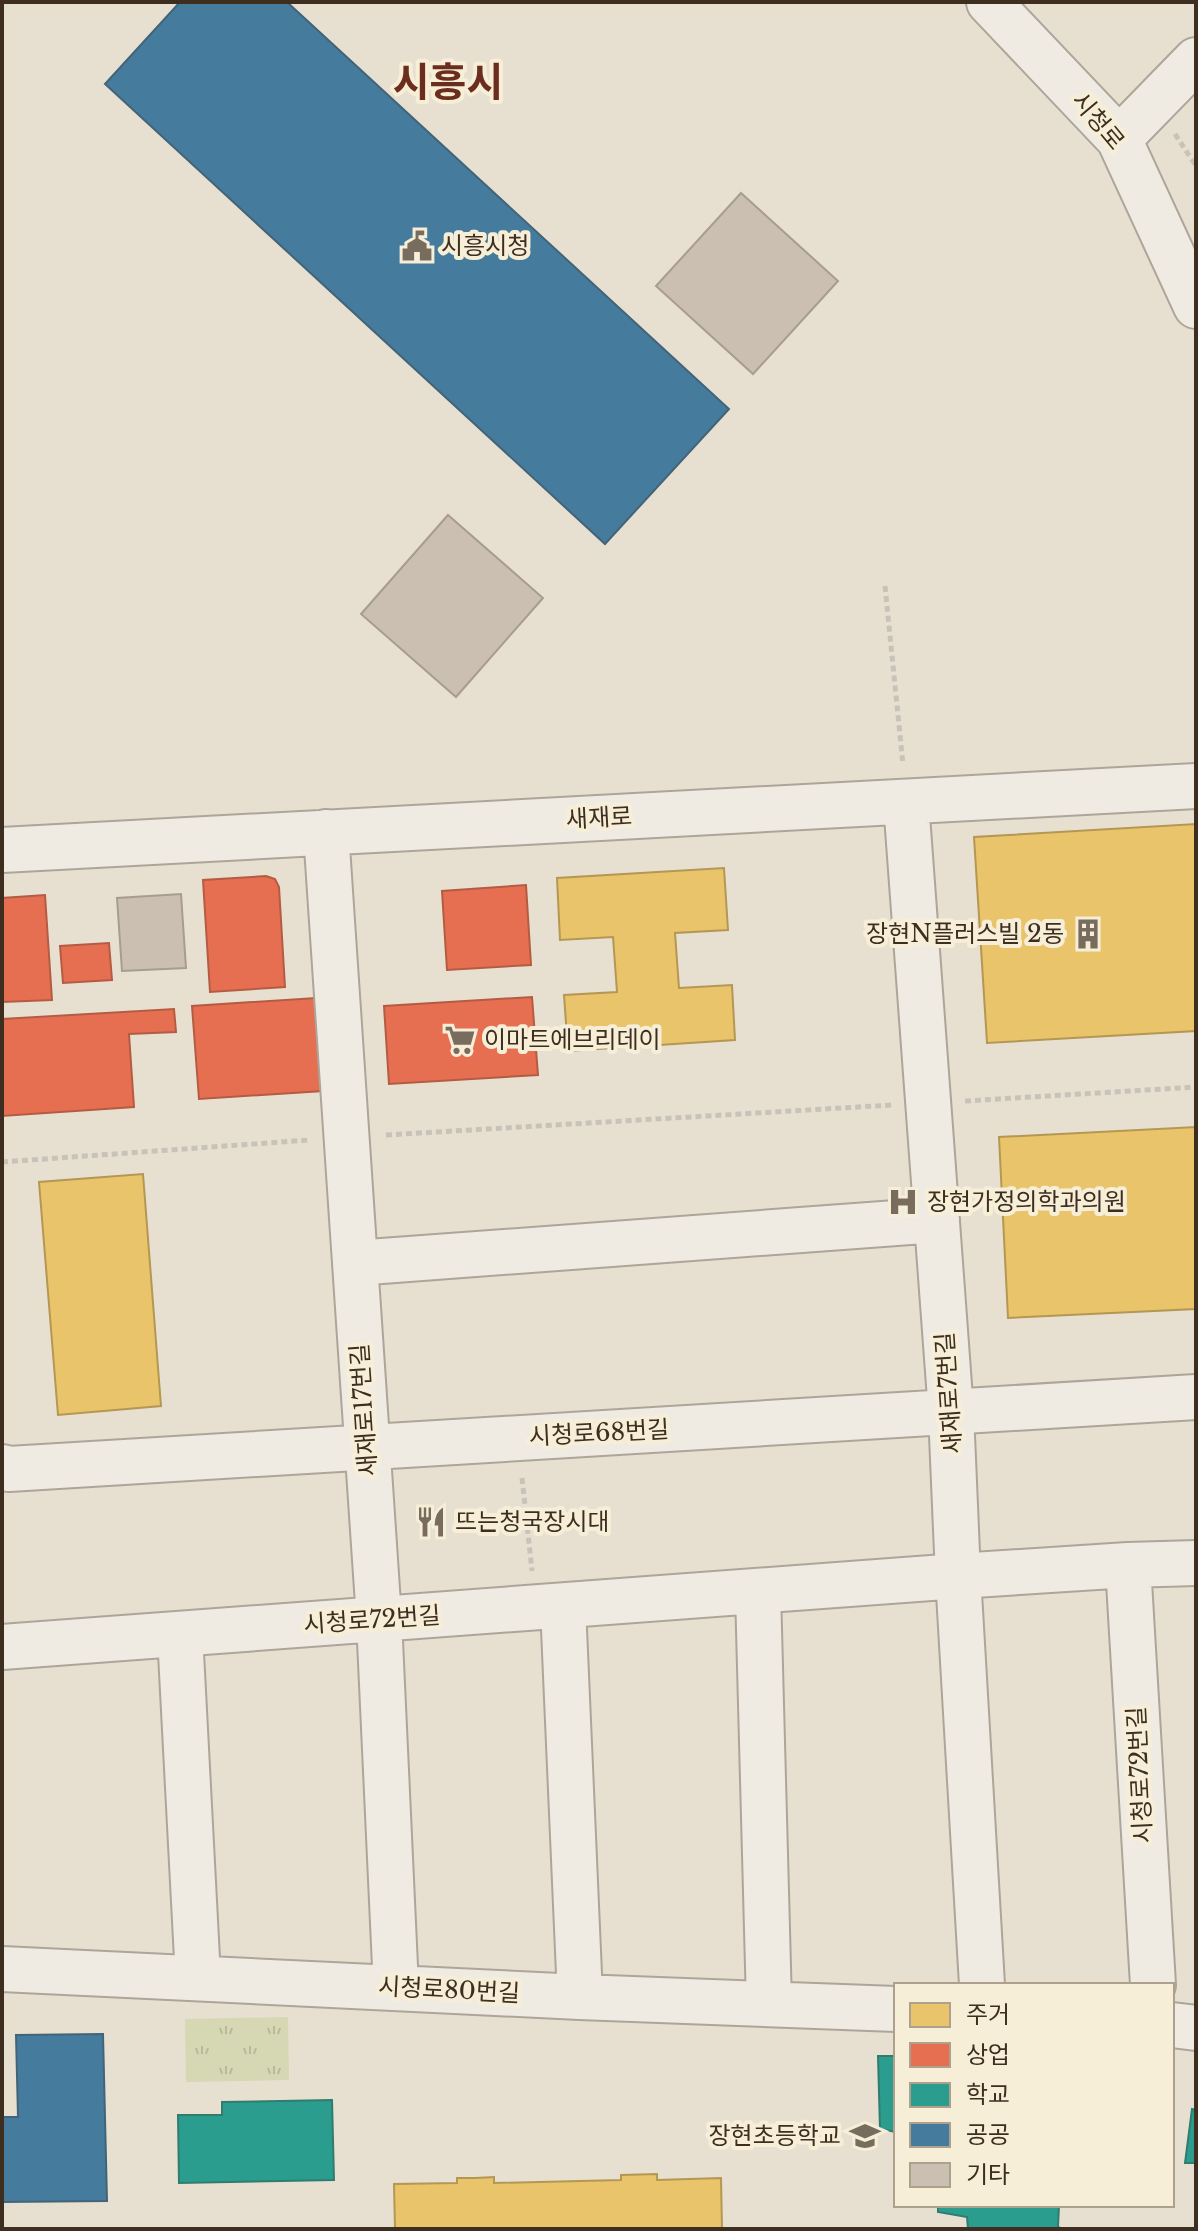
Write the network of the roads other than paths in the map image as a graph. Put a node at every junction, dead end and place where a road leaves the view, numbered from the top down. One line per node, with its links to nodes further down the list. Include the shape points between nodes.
1 (989, 2): 3 (street, 시청로)
2 (1196, 60): 3 (street)
3 (1119, 139): 4 (street, 시청로)
4 (1196, 306)
5 (1196, 786): 6 (street, 새재로)
6 (906, 802): 7 (street, 새재로); 9 (street, 새재로7번길)
7 (326, 832): 8 (street, 새재로); 10 (street, 새재로17번길)
8 (2, 850)
9 (937, 1220): 10 (street); 12 (street, 새재로7번길)
10 (355, 1263): 13 (street, 새재로17번길)
11 (1196, 1397): 12 (street, 시청로68번길)
12 (951, 1412): 13 (street, 시청로68번길); 17 (street, 새재로7번길)
13 (367, 1447): 14 (street, 시청로68번길); 20 (street, 새재로17번길)
14 (2, 1467)
15 (1196, 1563): 16 (street, 시청로72번길)
16 (1128, 1565): 17 (street, 시청로72번길); 26 (street, 시청로72번길)
17 (958, 1576): 18 (street, 시청로72번길); 25 (street, 새재로7번길)
18 (758, 1592): 19 (street, 시청로72번길); 29 (street)
19 (549, 1607): 20 (street, 시청로72번길); 28 (street)
20 (379, 1619): 21 (street, 시청로72번길); 27 (street, 새재로17번길)
21 (180, 1634): 22 (street, 시청로72번길); 24 (street)
22 (2, 1647)
23 (2, 1969): 24 (street, 시청로80번길)
24 (198, 1978): 27 (street, 시청로80번길)
25 (982, 1983)
26 (1153, 1983)
27 (396, 1988): 28 (street, 시청로80번길)
28 (580, 1997): 29 (street, 시청로80번길)
29 (769, 2004): 30 (street, 시청로80번길)
30 (894, 2009)
31 (1174, 2025): 32 (street)
32 (1196, 2028)

